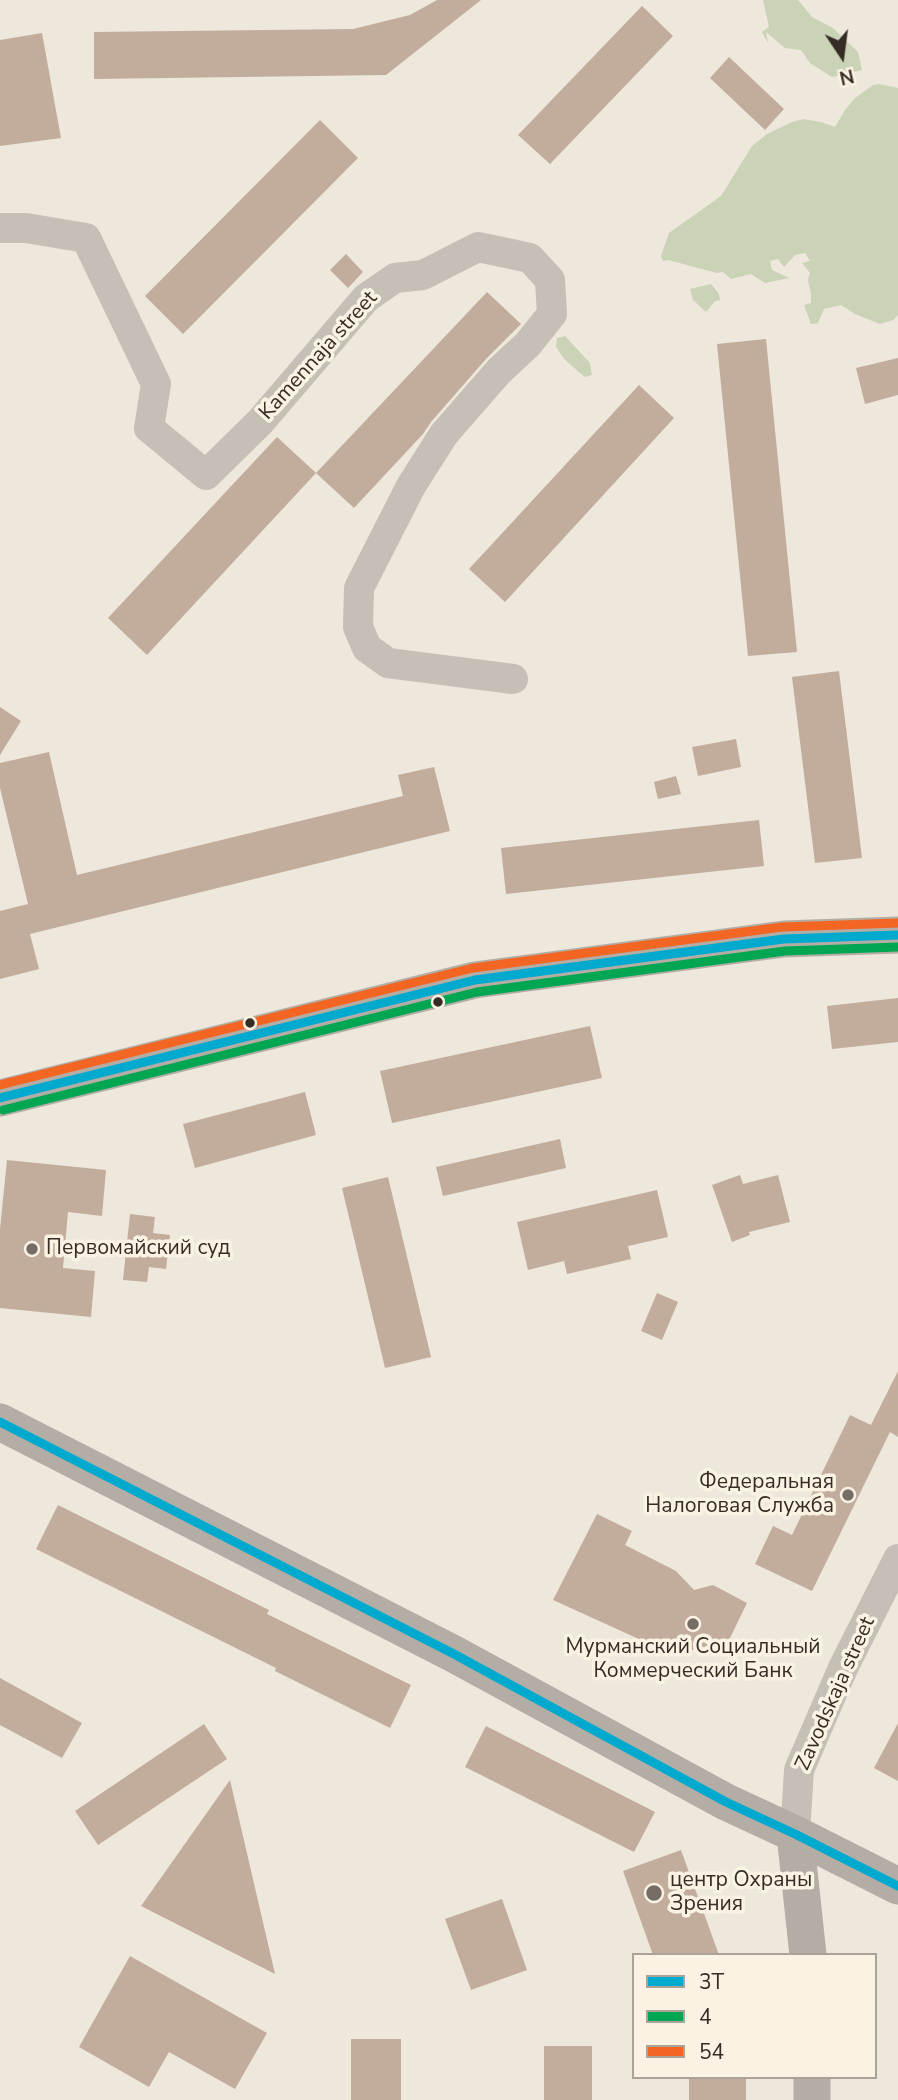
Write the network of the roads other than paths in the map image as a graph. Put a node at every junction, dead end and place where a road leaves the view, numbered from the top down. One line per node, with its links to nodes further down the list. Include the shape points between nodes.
1 (0, 228): 2 (street, Kamennaja street, via 86,238 156,384 149,428 206,475 260,422 366,298 395,278 423,275 478,247 530,258 550,280 552,314 444,434 411,486 359,589 358,627 367,648 388,663)
2 (513, 679)
3 (898, 935): 4 (main road, via 783,939 475,981)
4 (0, 1098)
5 (0, 1422): 7 (main road, via 452,1653 726,1802)
6 (898, 1559): 7 (street, Zavodskaja street, via 799,1770)
7 (795, 1833): 8 (main road); 9 (main road)
8 (898, 1886)
9 (808, 1953)
10 (812, 2079): 11 (main road)
11 (811, 2100)

